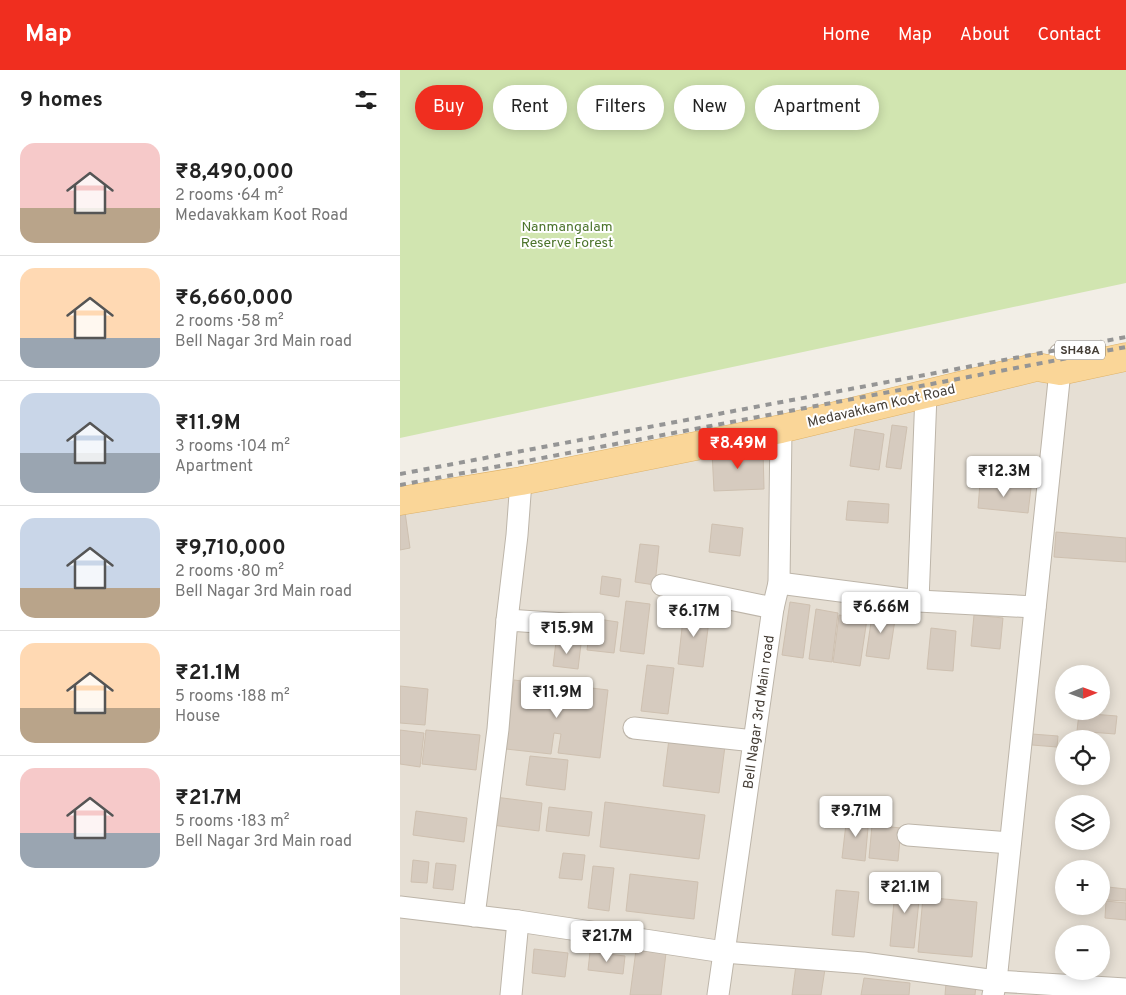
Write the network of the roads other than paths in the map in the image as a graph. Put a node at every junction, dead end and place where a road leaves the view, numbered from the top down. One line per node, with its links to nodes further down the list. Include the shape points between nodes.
1 (1126, 342): 3 (main road, SH48A)
2 (1126, 357): 3 (main road, Medavakkam Koot Road / SH48A)
3 (1052, 364): 4 (main road, Medavakkam Koot Road / SH48A); 11 (street)
4 (926, 394): 5 (main road, Medavakkam Koot Road / SH48A); 10 (street)
5 (781, 429): 6 (main road, Medavakkam Koot Road / SH48A); 8 (street, Bell Nagar 3rd Main road)
6 (521, 481): 7 (main road, Medavakkam Koot Road / SH48A); 13 (street)
7 (400, 501)
8 (779, 583): 10 (street); 12 (street, Bell Nagar 3rd Main road)
9 (662, 585): 12 (street)
10 (918, 601): 11 (street)
11 (1035, 607): 18 (street)
12 (773, 608): 16 (street, Bell Nagar 3rd Main road)
13 (507, 620): 14 (street); 20 (street, via 498,729)
14 (580, 625)
15 (634, 728): 16 (street)
16 (754, 741): 22 (street, Bell Nagar 3rd Main road)
17 (908, 835): 18 (street)
18 (1010, 843): 23 (street)
19 (400, 907): 20 (street)
20 (474, 916): 21 (street)
21 (518, 921): 22 (street); 25 (street)
22 (724, 952): 23 (street, via 863,963); 26 (street, Bell Nagar 3rd Main road)
23 (994, 988): 24 (street)
24 (1126, 989)
25 (511, 995)
26 (718, 995)

